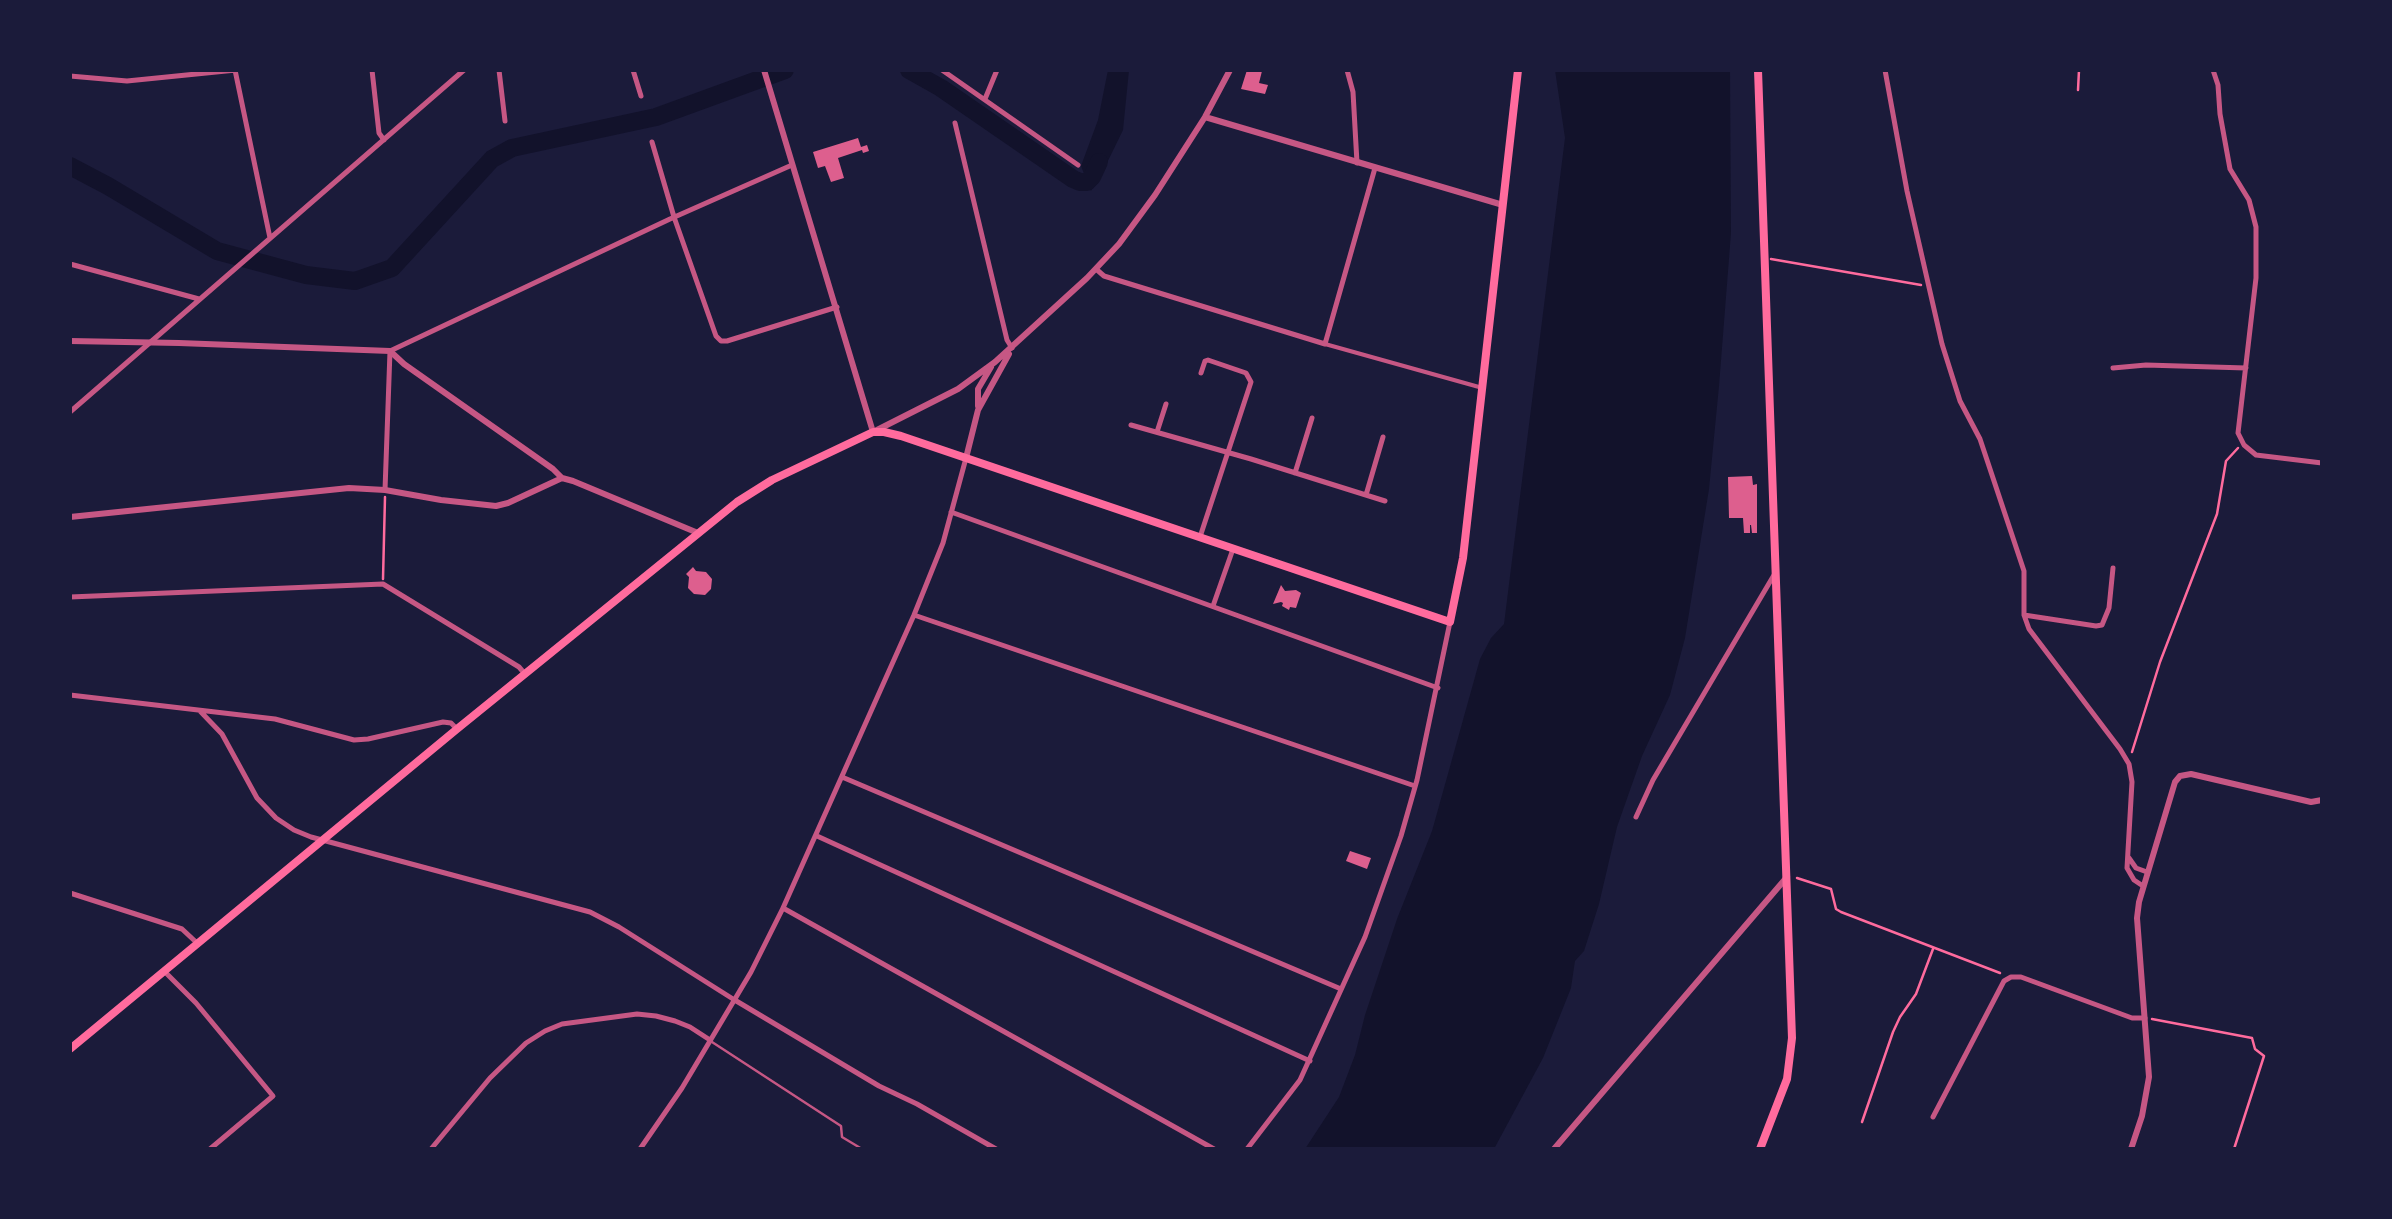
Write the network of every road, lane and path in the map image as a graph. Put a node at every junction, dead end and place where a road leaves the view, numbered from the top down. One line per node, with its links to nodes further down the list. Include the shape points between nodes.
1 (236, 70): 16 (street, via 127,81); 31 (street)
2 (372, 70): 23 (street)
3 (464, 70): 23 (street)
4 (499, 70): 21 (street)
5 (633, 70): 18 (street)
6 (764, 70): 26 (street)
7 (942, 70): 19 (street)
8 (997, 70): 19 (street)
9 (1230, 70): 20 (street)
10 (1348, 70): 25 (street)
11 (1518, 70): 29 (main road)
12 (1758, 70): 32 (main road)
13 (1885, 70): 35 (street)
14 (2079, 70): 17 (path)
15 (2213, 70): 45 (street, via 2230,168 2256,227)
16 (70, 76)
17 (2078, 90)
18 (641, 96)
19 (985, 99): 27 (street)
20 (1205, 117): 25 (street); 34 (street, via 1145,210)
21 (505, 121)
22 (954, 123): 41 (street)
23 (384, 140): 31 (street)
24 (652, 142): 30 (street)
25 (1357, 163): 28 (street)
26 (792, 165): 30 (street); 37 (street)
27 (1078, 166)
28 (1375, 168): 29 (street); 40 (street)
29 (1502, 205): 47 (main road)
30 (674, 217): 37 (street, via 720,341); 42 (street)
31 (270, 239): 36 (street)
32 (1764, 258): 35 (path); 76 (main road)
33 (70, 264): 36 (street)
34 (1096, 269): 40 (street); 41 (street)
35 (1929, 286): 79 (street, via 1951,378 1980,439 2024,571)
36 (199, 299): 39 (street)
37 (837, 308): 56 (street)
38 (70, 341): 39 (street)
39 (150, 343): 42 (street); 52 (street)
40 (1325, 344): 47 (street)
41 (1012, 348): 43 (street); 51 (street)
42 (390, 351): 65 (street); 66 (street)
43 (995, 362): 48 (street); 49 (street)
44 (2113, 368): 45 (street)
45 (2246, 368): 60 (street, via 2237,426)
46 (1201, 373): 61 (street, via 1208,360 1246,373 1251,382)
47 (1483, 388): 81 (main road)
48 (958, 389): 49 (street); 54 (street)
49 (978, 390): 51 (street, via 984,389)
50 (1166, 404): 57 (street)
51 (978, 410): 62 (street)
52 (70, 412)
53 (1312, 418): 64 (street)
54 (901, 420): 56 (street); 58 (street)
55 (1132, 425): 57 (street)
56 (873, 432): 58 (main road); 71 (main road, via 754,490)
57 (1157, 432): 61 (street)
58 (895, 434): 62 (main road)
59 (1384, 436): 67 (street)
60 (2244, 445): 63 (street, via 2256,455); 87 (path, via 2226,461 2217,514)
61 (1228, 452): 64 (street); 72 (street)
62 (969, 460): 69 (street); 72 (main road)
63 (2322, 463)
64 (1295, 473): 67 (street)
65 (562, 478): 66 (street, via 496,506); 71 (street)
66 (386, 490): 70 (street, via 349,488); 75 (path)
67 (1366, 496): 68 (street)
68 (1384, 502)
69 (952, 512): 78 (street); 80 (street)
70 (70, 517)
71 (698, 533): 82 (main road)
72 (1200, 537): 73 (main road)
73 (1232, 549): 78 (street); 81 (main road)
74 (2113, 568): 79 (street, via 2102,624)
75 (383, 570)
76 (1776, 573): 91 (street); 96 (main road)
77 (70, 597): 82 (street, via 383,584)
78 (1213, 606): 83 (street)
79 (2024, 615): 94 (street, via 2129,764)
80 (914, 616): 88 (street); 89 (street)
81 (1450, 622): 83 (street)
82 (525, 674): 86 (main road)
83 (1438, 688): 89 (street)
84 (70, 695): 85 (street)
85 (200, 711): 86 (street, via 275,719 354,740 443,722); 93 (street, via 222,734 266,808 294,830)
86 (457, 729): 93 (main road)
87 (2132, 752)
88 (842, 776): 92 (street); 104 (street)
89 (1415, 786): 104 (street)
90 (2322, 800): 95 (street, via 2180,776)
91 (1636, 816)
92 (817, 835): 99 (street); 109 (street)
93 (324, 839): 100 (main road); 105 (street, via 590,912)
94 (2128, 856): 95 (street); 97 (street, via 2127,868)
95 (2147, 872): 97 (street)
96 (1788, 876): 101 (path, via 1830,889 1842,912); 119 (street); 120 (main road, via 1791,1055)
97 (2143, 886): 106 (street, via 2137,918)
98 (70, 893): 100 (street, via 182,930)
99 (784, 908): 105 (street); 117 (street)
100 (198, 942): 102 (main road)
101 (1934, 948): 103 (path); 111 (path, via 1893,1032)
102 (164, 971): 108 (main road); 112 (street, via 273,1096)
103 (2011, 977): 106 (street); 110 (street)
104 (1342, 990): 109 (street)
105 (733, 1000): 107 (street); 116 (street)
106 (2145, 1018): 121 (street, via 2150,1077); 122 (path, via 2252,1038 2264,1056)
107 (710, 1040): 113 (street, via 675,1020 636,1014 562,1024 526,1043); 114 (street); 115 (lane, via 840,1126 842,1137)
108 (70, 1049)
109 (1310, 1062): 118 (street)
110 (1933, 1117)
111 (1862, 1122)
112 (210, 1149)
113 (431, 1149)
114 (640, 1149)
115 (862, 1149)
116 (996, 1149)
117 (1214, 1149)
118 (1248, 1149)
119 (1554, 1149)
120 (1760, 1149)
121 (2131, 1149)
122 (2234, 1149)

